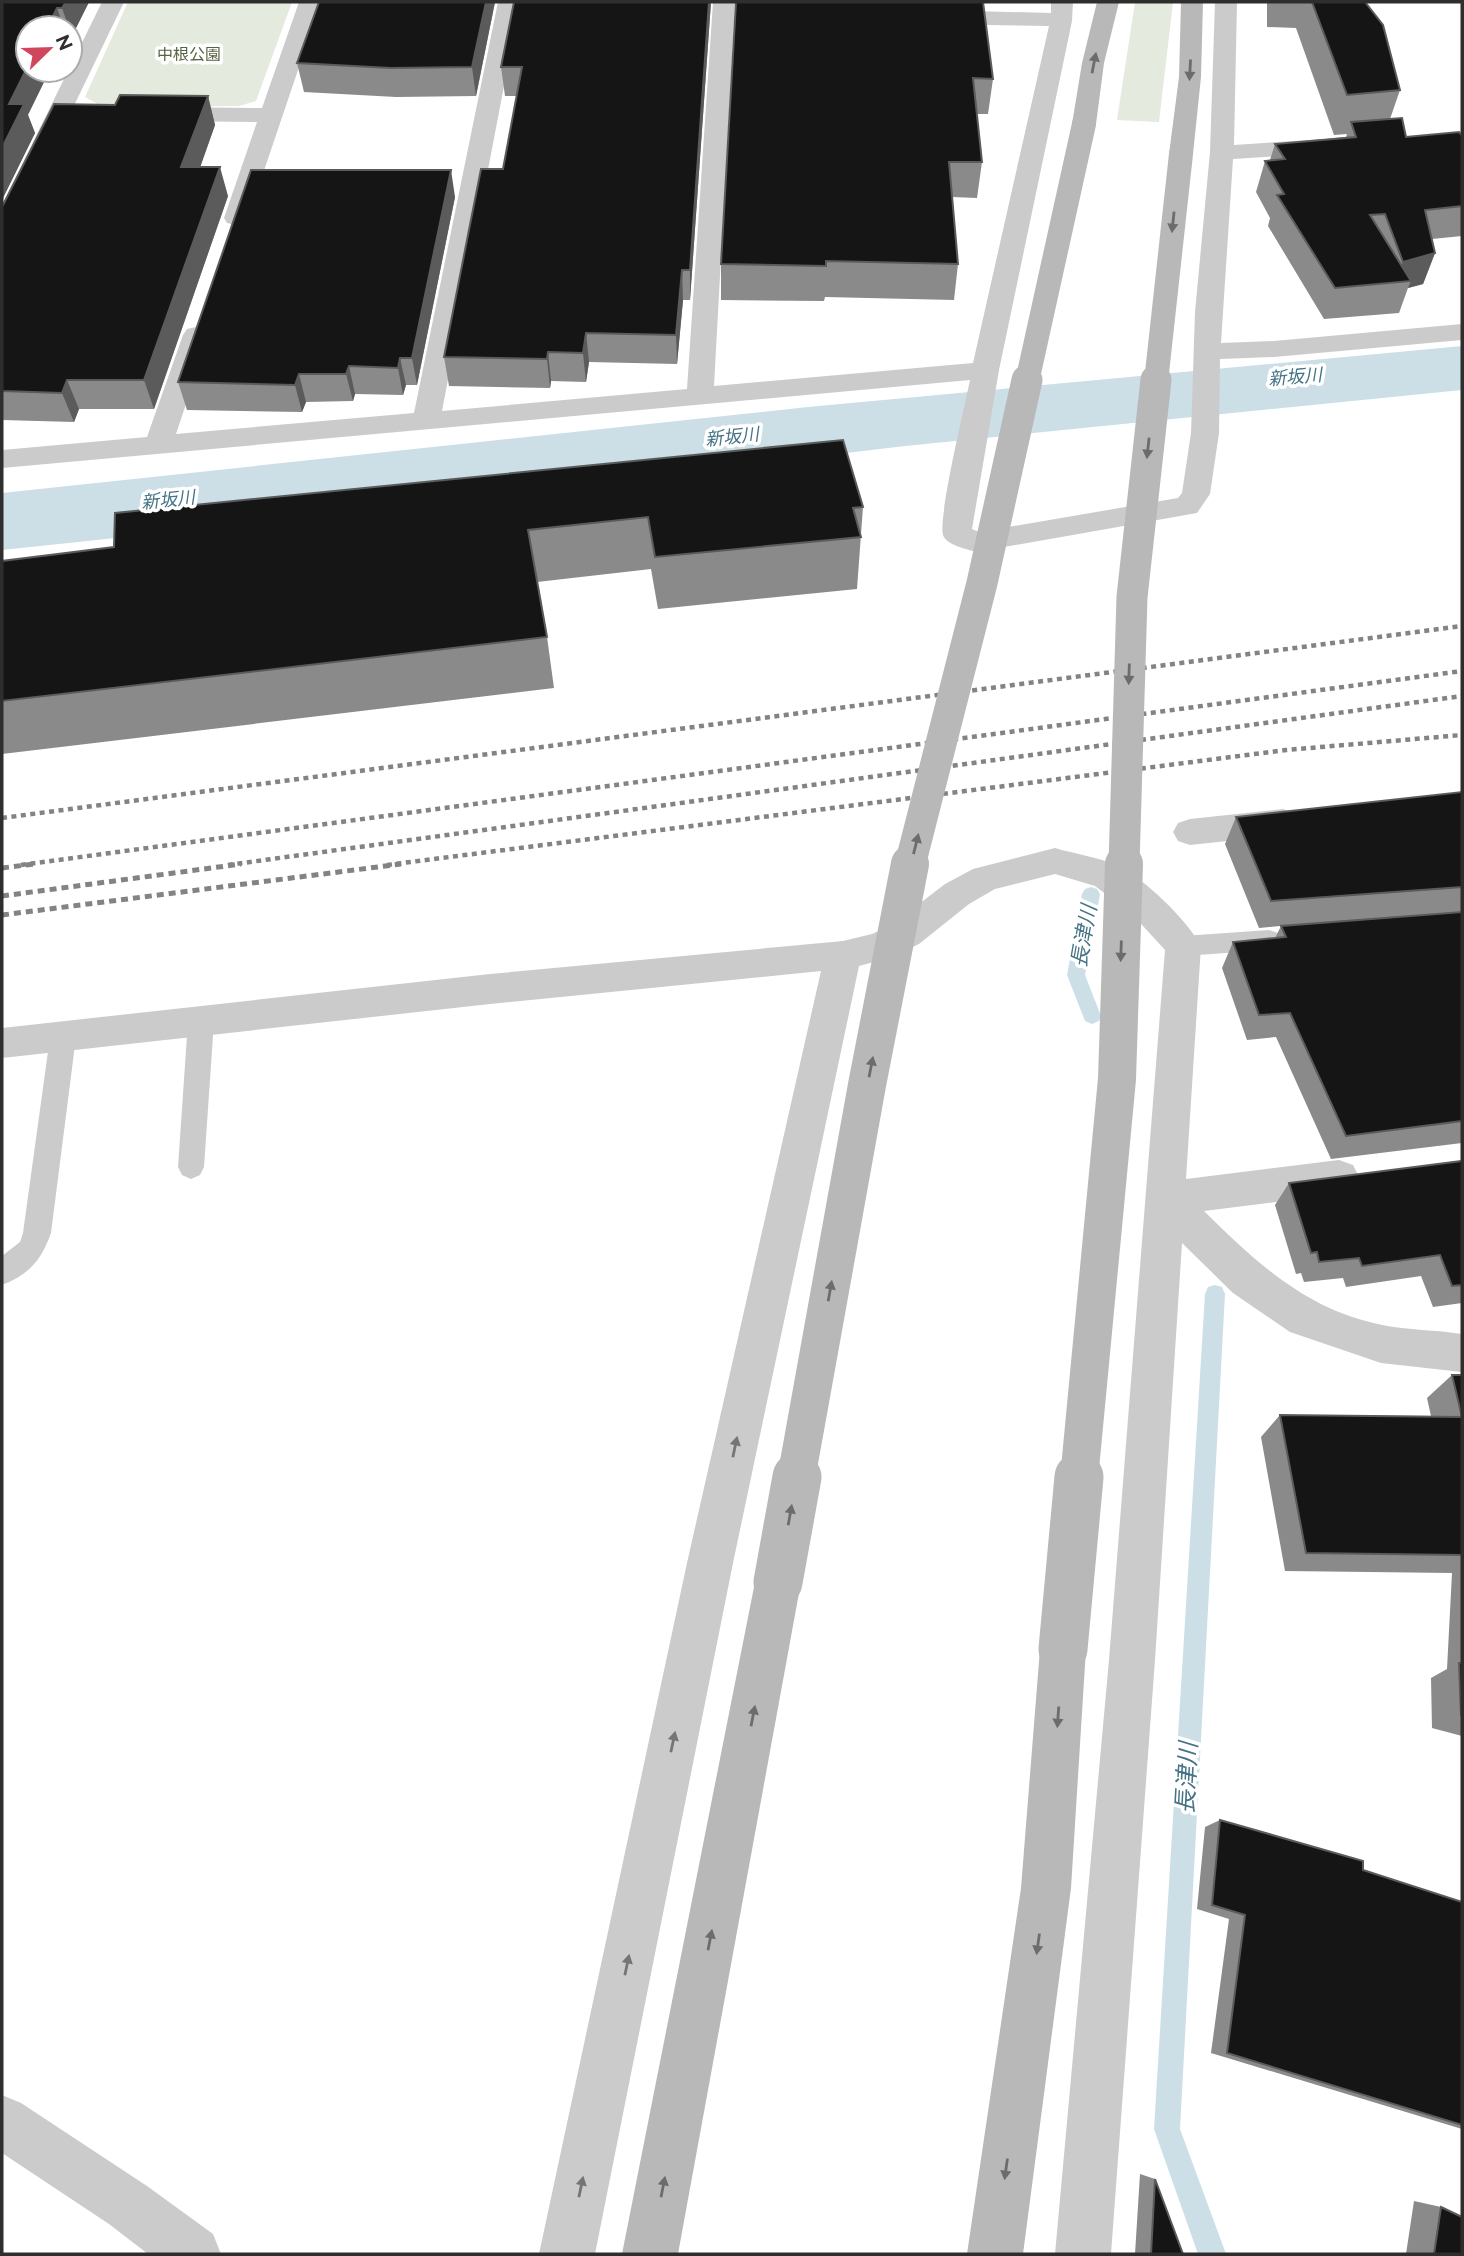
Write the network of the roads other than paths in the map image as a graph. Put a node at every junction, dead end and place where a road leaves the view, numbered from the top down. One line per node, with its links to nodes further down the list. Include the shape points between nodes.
1 (113, 2): 11 (street)
2 (310, 2): 14 (street)
3 (509, 2): 24 (street)
4 (1108, 2): 43 (street, one-way to 4, bridge, via 910,865 1000,506)
5 (1192, 2): 44 (street, one-way to 44, bridge, via 1190,77 1132,597 1117,1079 1045,1888)
6 (1226, 2): 16 (street)
7 (724, 9): 9 (street); 23 (street)
8 (1061, 11): 10 (street, via 1033,18); 22 (street)
9 (750, 16)
10 (912, 17)
11 (59, 113): 12 (street); 17 (street)
12 (86, 113)
13 (139, 114): 14 (street)
14 (271, 115): 18 (street)
15 (1352, 143): 16 (street)
16 (1222, 152): 21 (street)
17 (2, 230)
18 (230, 234)
19 (203, 313): 25 (street)
20 (1462, 332): 21 (street)
21 (1208, 351): 22 (street, via 1205,433 1196,494 1187,506 976,542 957,534)
22 (985, 370): 23 (street)
23 (700, 397): 24 (street)
24 (426, 421): 25 (street)
25 (158, 445): 26 (street)
26 (2, 459)
27 (1312, 819): 28 (street)
28 (1190, 832)
29 (1295, 937): 30 (lane)
30 (1183, 946): 31 (street, via 1144,904 1107,876 1055,861 985,878 906,934 879,947); 37 (street)
31 (843, 955): 32 (street); 42 (street, one-way to 31, via 710,1563)
32 (201, 1021): 33 (street); 35 (lane)
33 (63, 1037): 34 (street); 38 (lane, via 37,1233 31,1250)
34 (2, 1043)
35 (191, 1167)
36 (1367, 1174): 37 (street)
37 (1164, 1199): 39 (street, via 1247,1280 1305,1319 1381,1344); 45 (street)
38 (2, 1272)
39 (1462, 1353)
40 (2, 2122): 41 (street)
41 (193, 2254)
42 (568, 2254)
43 (650, 2254)
44 (995, 2254)
45 (1083, 2254)

